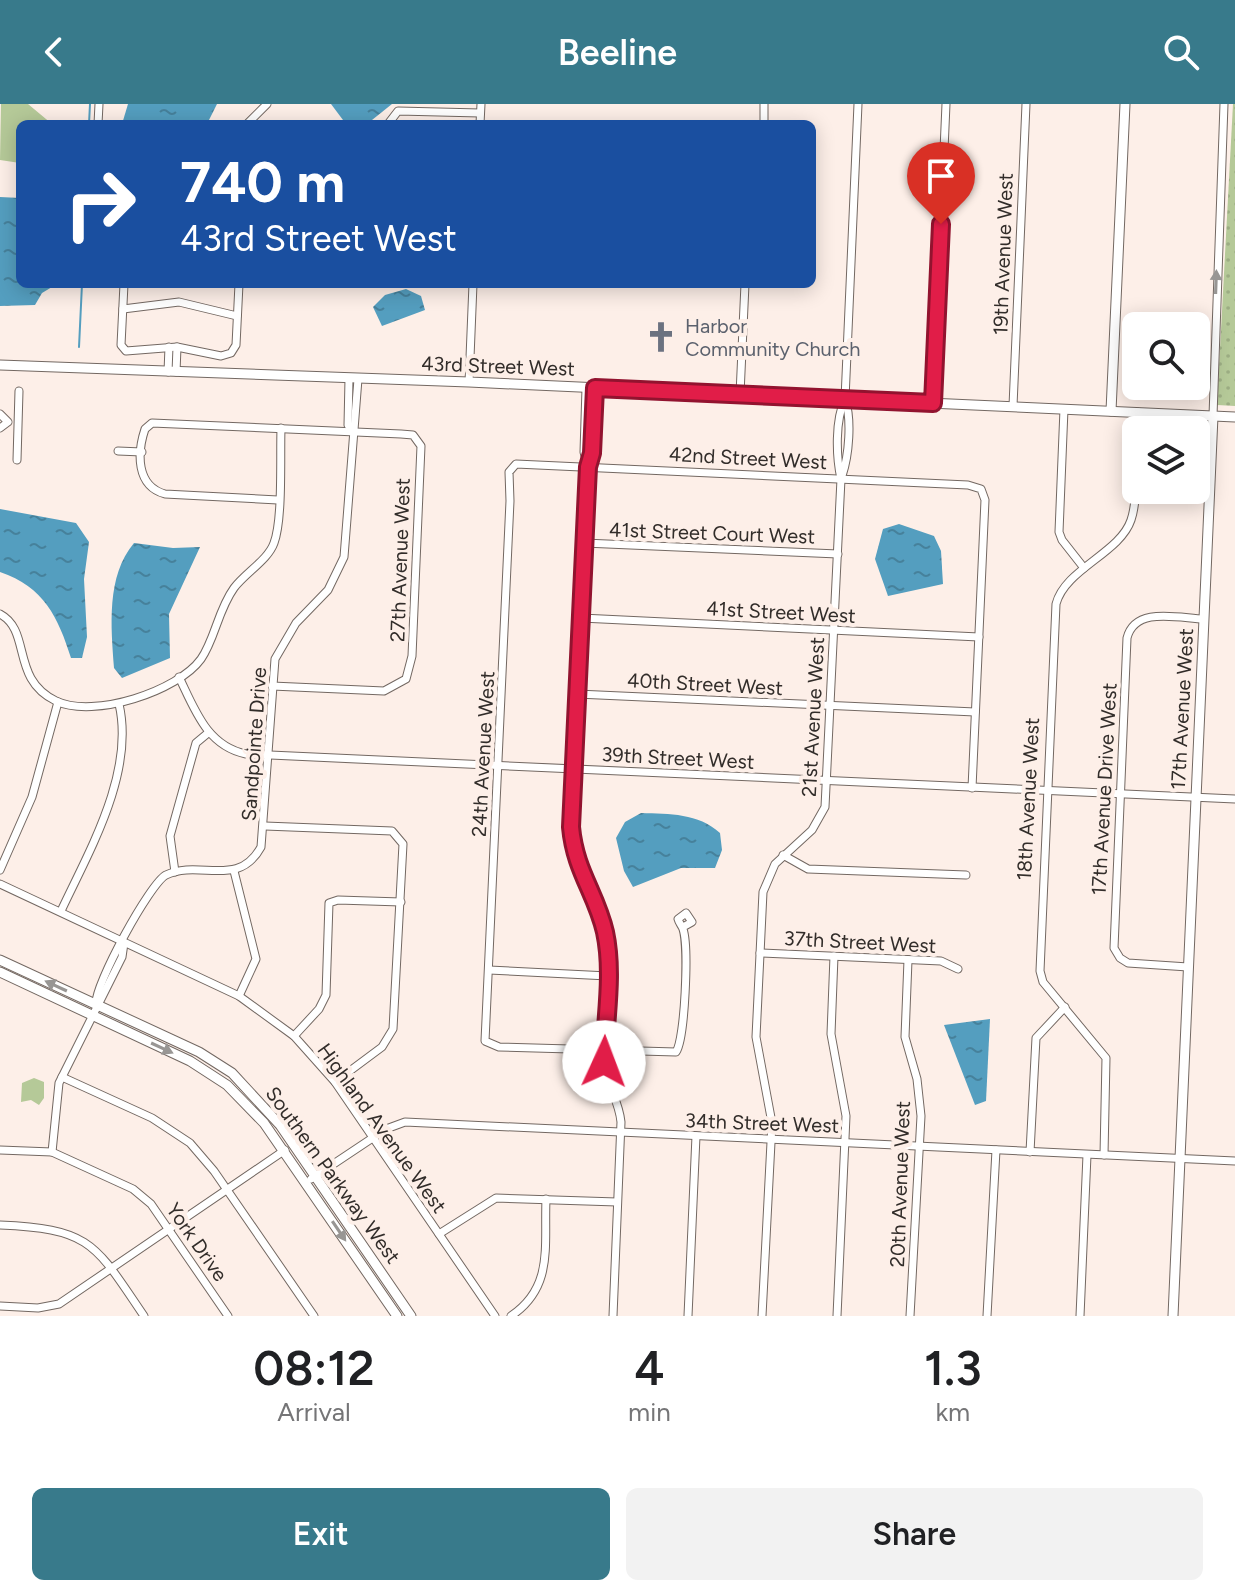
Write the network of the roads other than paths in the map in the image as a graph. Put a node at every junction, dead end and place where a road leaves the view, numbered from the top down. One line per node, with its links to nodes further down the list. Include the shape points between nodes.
1 (267, 104): 8 (street)
2 (858, 104): 24 (street, 21st Avenue West)
3 (946, 104): 25 (street)
4 (1026, 104): 26 (street, 19th Avenue West)
5 (1125, 104): 28 (street)
6 (1224, 104): 32 (street, 17th Avenue West, one-way to 6)
7 (481, 108): 9 (street, via 403,110)
8 (251, 120)
9 (389, 120)
10 (124, 288): 14 (street)
11 (239, 288): 15 (street)
12 (473, 288): 20 (street)
13 (745, 288): 23 (street)
14 (123, 309): 15 (street, via 179,302); 16 (street, via 122,349)
15 (237, 316): 16 (street, via 235,349 221,356)
16 (173, 347): 18 (street)
17 (0, 365): 18 (street, 43rd Street West)
18 (172, 372): 19 (street, 43rd Street West)
19 (354, 379): 20 (street, 43rd Street West); 38 (street, Sandpointe Drive)
20 (469, 382): 21 (street, 43rd Street West)
21 (591, 388): 23 (street, 43rd Street West); 43 (street)
22 (19, 391): 35 (street)
23 (740, 394): 24 (street, 43rd Street West)
24 (845, 399): 25 (street, 43rd Street West); 44 (street, 21st Avenue West, via 846,464)
25 (933, 403): 26 (street, 43rd Street West)
26 (1013, 406): 27 (street, 43rd Street West)
27 (1064, 409): 28 (street, 43rd Street West); 49 (street, via 1059,532)
28 (1111, 411): 29 (street, 43rd Street West)
29 (1138, 412): 31 (street); 32 (street, 43rd Street West)
30 (0, 414): 34 (street)
31 (1138, 416)
32 (1213, 416): 33 (street, 43rd Street West); 52 (street, 17th Avenue West)
33 (1235, 417)
34 (8, 422): 35 (street); 36 (street)
35 (18, 422): 41 (street)
36 (0, 428)
37 (281, 428): 38 (street); 40 (street, via 148,426); 45 (street)
38 (352, 431): 56 (street, Sandpointe Drive, via 344,557 328,590 280,647); 56 (street, 27th Avenue West, via 401,434 417,438 421,448 412,656 403,682 384,691)
39 (118, 451): 40 (street)
40 (142, 452): 45 (street, via 142,472 151,488 165,494)
41 (17, 460)
42 (512, 467): 43 (street, 42nd Street West); 64 (street, 24th Avenue West)
43 (588, 467): 44 (street, 42nd Street West); 47 (street)
44 (841, 479): 48 (street, 21st Avenue West); 54 (street, 42nd Street West, via 981,489 985,500)
45 (278, 500): 55 (street, via 273,546 230,594 200,661)
46 (1132, 504): 49 (street, 18th Avenue West, via 1131,520 1121,535)
47 (584, 543): 48 (street, 41st Street Court West); 51 (street)
48 (838, 554): 53 (street, 21st Avenue West)
49 (1084, 568): 68 (street, 18th Avenue West, via 1062,589 1056,604)
50 (0, 614): 58 (street, via 16,630 33,682)
51 (581, 618): 53 (street, 41st Street West); 57 (street)
52 (1204, 619): 69 (street, 17th Avenue Drive West, via 1143,618 1129,628); 70 (street, 17th Avenue West)
53 (834, 630): 54 (street, 41st Street West); 60 (street, 21st Avenue West)
54 (979, 637): 61 (street)
55 (179, 677): 59 (street); 62 (street)
56 (272, 686): 63 (street, Sandpointe Drive)
57 (577, 694): 60 (street, 40th Street West); 65 (street)
58 (58, 702): 59 (street); 74 (street, via 36,786)
59 (119, 704): 80 (street, via 122,744 111,791)
60 (831, 706): 61 (street, 40th Street West); 66 (street, 21st Avenue West)
61 (975, 712): 67 (street)
62 (208, 733): 63 (street, 39th Street West, via 230,749); 76 (street, via 197,739 170,836)
63 (268, 756): 64 (street, 39th Street West); 72 (street, Sandpointe Drive)
64 (498, 766): 65 (street, 39th Street West); 89 (street, 24th Avenue West)
65 (574, 769): 66 (street, 39th Street West); 91 (street, via 574,852 603,925)
66 (828, 781): 67 (street, 39th Street West); 73 (street, 21st Avenue West, via 819,821)
67 (972, 788): 68 (street, 39th Street West)
68 (1047, 791): 69 (street, 39th Street West); 94 (street, 18th Avenue West, via 1040,971)
69 (1120, 794): 70 (street, 39th Street West); 87 (street, 17th Avenue Drive West, via 1115,952 1128,963)
70 (1196, 797): 71 (street, 39th Street West); 87 (street, 17th Avenue West)
71 (1235, 799)
72 (265, 826): 75 (street, Sandpointe Drive, via 258,853); 79 (street, via 392,831 403,844)
73 (783, 855): 77 (street, via 808,869); 83 (street, 21st Avenue West, via 764,887)
74 (0, 870)
75 (234, 871): 76 (street); 92 (street, via 256,959)
76 (175, 872): 82 (street, via 149,890)
77 (966, 875)
78 (0, 884): 80 (street, Highland Avenue West)
79 (401, 902): 96 (street, via 329,903 326,995); 99 (street, via 393,1029 382,1047)
80 (61, 911): 82 (street, Highland Avenue West)
81 (683, 927): 97 (street, via 681,1041 676,1052)
82 (125, 941): 92 (street, Highland Avenue West); 93 (street, via 96,993)
83 (760, 953): 84 (street, 37th Street West); 103 (street, 21st Avenue West, via 756,1037 772,1111)
84 (834, 956): 86 (street, 37th Street West); 104 (street, via 831,1034 846,1102)
85 (0, 960): 93 (street, Southern Parkway West, one-way to 85)
86 (908, 960): 88 (street, 37th Street West, via 941,961); 105 (street, 20th Avenue West, via 905,1037 919,1091)
87 (1188, 967): 113 (street, 17th Avenue West)
88 (958, 969)
89 (489, 970): 91 (street); 97 (street, 24th Avenue West, via 487,1043)
90 (0, 972): 95 (street, Southern Parkway West)
91 (608, 976): 97 (street)
92 (239, 996): 96 (street, Highland Avenue West)
93 (96, 1004): 95 (street); 106 (street, Southern Parkway West, via 226,1068 264,1104)
94 (1065, 1007): 110 (street, via 1036,1038); 112 (street, 18th Avenue West, via 1106,1058)
95 (91, 1014): 98 (street); 106 (street, Southern Parkway West, one-way to 106, via 219,1078)
96 (294, 1036): 99 (street, Highland Avenue West)
97 (604, 1051): 100 (street, via 606,1074 620,1107)
98 (62, 1077): 109 (street, via 55,1099); 116 (street, via 176,1132)
99 (335, 1082): 102 (street, Highland Avenue West)
100 (621, 1133): 101 (street, 34th Street West); 102 (street, 34th Street West, via 405,1122); 118 (street)
101 (696, 1136): 103 (street, 34th Street West); 132 (street)
102 (372, 1138): 115 (street, 34th Street West); 121 (street, Highland Avenue West)
103 (771, 1140): 104 (street, 34th Street West); 133 (street, 21st Avenue West)
104 (845, 1142): 105 (street, 34th Street West); 134 (street)
105 (919, 1146): 108 (street, 34th Street West); 135 (street, 20th Avenue West)
106 (289, 1148): 115 (street, Southern Parkway West); 116 (street)
107 (0, 1150): 109 (street, York Drive)
108 (996, 1150): 110 (street, 34th Street West); 136 (street)
109 (52, 1152): 120 (street, York Drive, via 133,1189)
110 (1030, 1152): 111 (street, 34th Street West)
111 (1087, 1155): 112 (street, 34th Street West); 137 (street)
112 (1104, 1155): 113 (street, 34th Street West)
113 (1180, 1159): 114 (street, 34th Street West); 138 (street, 17th Avenue West)
114 (1235, 1161)
115 (310, 1179): 127 (street, Southern Parkway West, one-way to 127); 128 (street, Southern Parkway West)
116 (227, 1190): 120 (street); 126 (street)
117 (546, 1199): 118 (street); 121 (street, via 496,1198); 130 (street, via 543,1277 533,1298)
118 (617, 1202): 131 (street)
119 (0, 1225): 122 (street, via 60,1231 96,1248)
120 (169, 1229): 122 (street); 125 (street, York Drive)
121 (439, 1234): 129 (street, Highland Avenue West)
122 (112, 1268): 123 (street, via 51,1307); 124 (street)
123 (0, 1306)
124 (144, 1316)
125 (228, 1316)
126 (314, 1316)
127 (397, 1316)
128 (411, 1316)
129 (495, 1316)
130 (511, 1316)
131 (613, 1316)
132 (688, 1316)
133 (762, 1316)
134 (837, 1316)
135 (910, 1316)
136 (987, 1316)
137 (1080, 1316)
138 (1173, 1316)

